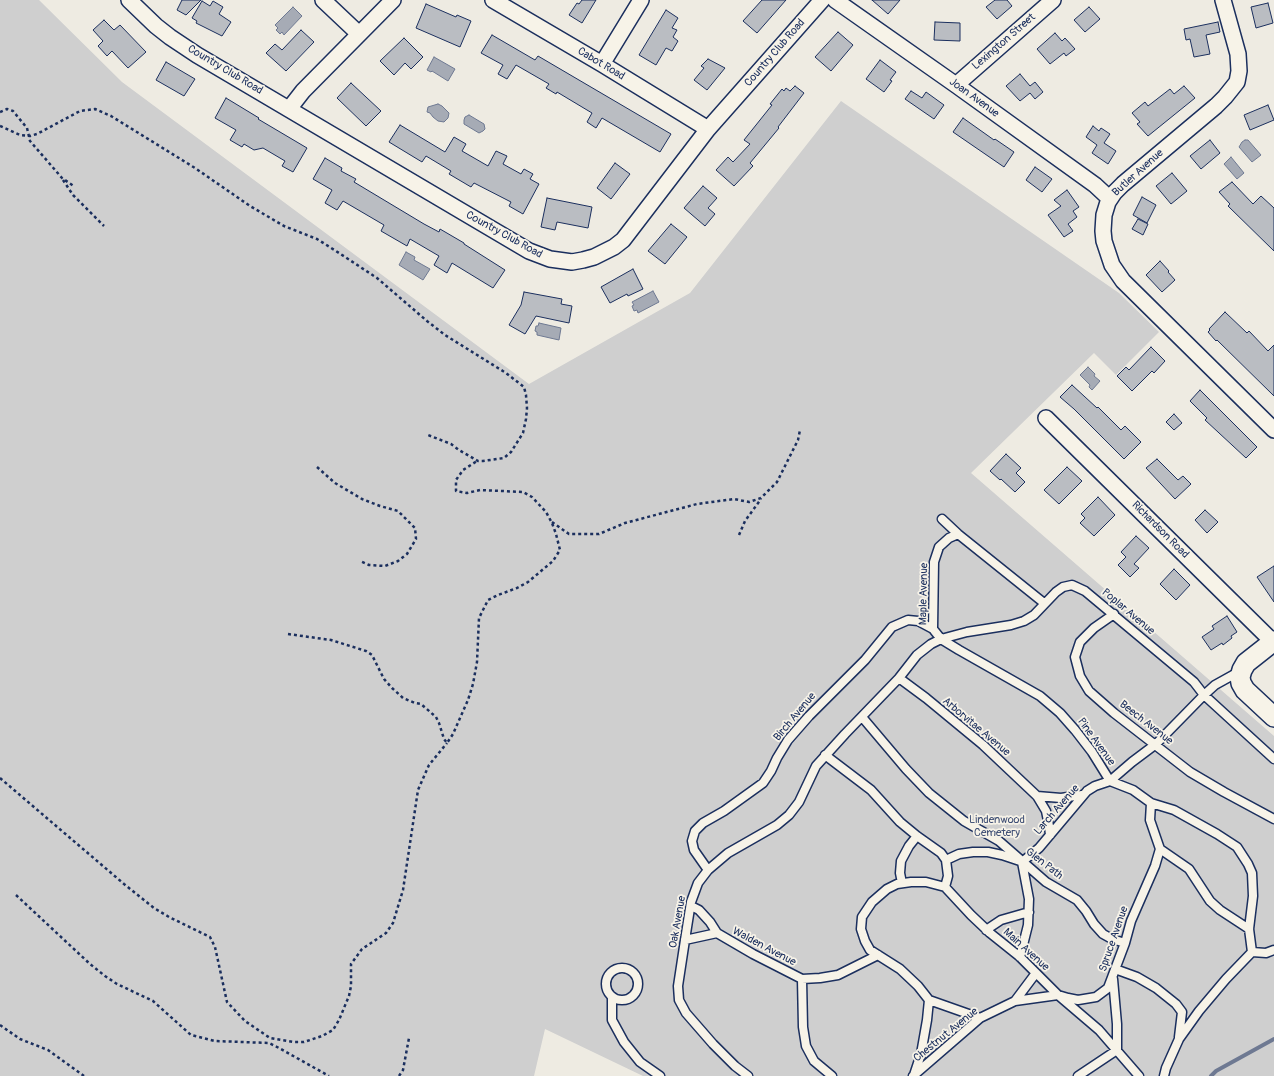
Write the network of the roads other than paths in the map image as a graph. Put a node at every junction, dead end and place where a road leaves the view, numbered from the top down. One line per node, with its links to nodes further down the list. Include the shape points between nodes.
1 (129, 0): 13 (street, Country Club Road, via 156,26 183,46)
2 (323, 0): 10 (street)
3 (392, 0): 10 (street)
4 (493, 0): 11 (street, Cabot Road)
5 (641, 0): 11 (street)
6 (822, 0): 14 (street, Country Club Road)
7 (835, 0): 12 (street, Joan Avenue)
8 (1053, 0): 12 (street, Lexington Street)
9 (1224, 0): 15 (street, Butler Avenue, via 1238,54 1239,71 1235,85 1226,97 1123,184)
10 (359, 34): 13 (street)
11 (602, 64): 14 (street, Cabot Road)
12 (956, 85): 15 (street, Joan Avenue, via 1095,185)
13 (289, 109): 14 (street, Country Club Road, via 529,251 561,261 594,257 623,240)
14 (708, 129)
15 (1110, 199): 17 (street, Butler Avenue, via 1105,209 1103,231 1109,260 1116,272)
16 (1046, 418): 24 (street, Richardson Road)
17 (1274, 430)
18 (942, 519): 19 (lane)
19 (958, 534): 20 (lane); 22 (lane, Maple Avenue, via 939,547 934,562)
20 (1044, 603): 21 (lane, Poplar Avenue, via 1064,587 1072,586 1085,591); 23 (lane, Poplar Avenue, via 1034,615 1024,621)
21 (1114, 614): 27 (lane, Poplar Avenue, via 1194,682); 30 (lane, Beech Avenue, via 1080,642 1075,657 1080,676 1089,691)
22 (933, 629): 23 (lane, Maple Avenue); 43 (lane, Birch Avenue, via 908,620 892,628 865,660 803,722 776,758 763,783 695,831 692,841 694,850)
23 (941, 639): 26 (lane, via 917,656); 33 (lane, Pine Avenue, via 1040,696 1075,730)
24 (1274, 641): 25 (street, via 1250,659)
25 (1241, 672): 27 (lane, Larch Avenue, via 1215,685); 29 (street, via 1245,690)
26 (899, 678): 28 (lane); 34 (lane, Arborvitae Avenue, via 983,745)
27 (1204, 695): 30 (lane, Larch Avenue); 32 (lane, Poplar Avenue)
28 (862, 717): 31 (lane); 42 (lane, Glen Path, via 929,793 964,821 999,841)
29 (1274, 717)
30 (1156, 744): 33 (lane, Larch Avenue); 37 (lane, Beech Avenue, via 1190,772)
31 (825, 755): 39 (lane, via 871,790); 43 (lane, Oak Avenue, via 816,766 799,802 789,815 728,853)
32 (1274, 759)
33 (1110, 781): 35 (lane, Larch Avenue, via 1095,786); 36 (lane, Pine Avenue, via 1133,790)
34 (1037, 796): 35 (lane); 38 (lane, Arborvitae Avenue, via 1046,811)
35 (1082, 796): 38 (lane, Larch Avenue)
36 (1151, 803): 40 (lane, via 1150,820); 48 (lane, Pine Avenue, via 1174,810 1237,847 1252,874)
37 (1274, 819)
38 (1050, 835): 42 (lane, Larch Avenue)
39 (916, 836): 41 (lane, via 934,847); 44 (lane, via 901,861)
40 (1160, 849): 48 (lane, via 1188,869 1210,901 1220,910); 52 (lane, Spruce Avenue)
41 (946, 860): 42 (lane, via 959,854 988,852); 45 (lane, via 948,876)
42 (1022, 862): 47 (lane, via 1029,899); 52 (lane, Glen Path, via 1046,882 1077,900 1103,934)
43 (708, 870): 46 (lane, Oak Avenue, via 698,883)
44 (902, 883): 45 (lane, via 926,882); 55 (lane, via 887,889 872,902 862,917 861,929 865,941 870,950)
45 (945, 886): 49 (lane, Main Avenue)
46 (691, 906): 50 (lane, Walden Avenue, via 700,910); 51 (lane, Oak Avenue)
47 (1028, 912): 49 (lane, via 1001,920); 56 (lane, via 1028,925)
48 (1250, 929): 54 (lane, Pine Avenue)
49 (986, 930): 56 (lane, Main Avenue)
50 (717, 933): 51 (lane, Walden Avenue); 59 (lane, Walden Avenue)
51 (685, 940): 68 (lane, Oak Avenue, via 678,986 679,1000 686,1013 713,1044)
52 (1125, 942): 58 (lane, Spruce Avenue)
53 (1274, 950): 54 (lane, via 1266,953)
54 (1252, 952): 65 (lane, via 1199,1010)
55 (878, 956): 59 (lane, Walden Avenue, via 838,975); 62 (lane, via 900,969)
56 (1020, 957): 57 (lane, Main Avenue)
57 (1036, 973): 60 (lane, Main Avenue); 63 (lane, Chestnut Avenue)
58 (1114, 973): 60 (lane, Spruce Avenue, via 1108,988 1096,996 1078,1000); 65 (lane, via 1137,977 1176,1004 1182,1012); 66 (lane)
59 (802, 979): 69 (lane, Walden Avenue, via 802,1027 806,1046 814,1061)
60 (1058, 995): 63 (lane, Chestnut Avenue); 66 (lane, Main Avenue)
61 (612, 997): 61 (lane, via 606,986 610,973 628,968 639,983 635,995 624,1001); 67 (lane, via 612,1020 624,1042 640,1062)
62 (929, 1000): 64 (lane); 70 (lane, via 921,1054)
63 (1015, 1002): 64 (lane, Chestnut Avenue)
64 (980, 1018): 70 (lane, Chestnut Avenue)
65 (1179, 1038): 73 (lane)
66 (1118, 1050): 71 (lane); 72 (lane, Main Avenue)
67 (660, 1076)
68 (748, 1076)
69 (832, 1076)
70 (913, 1076)
71 (1078, 1076)
72 (1139, 1076)
73 (1164, 1076)

